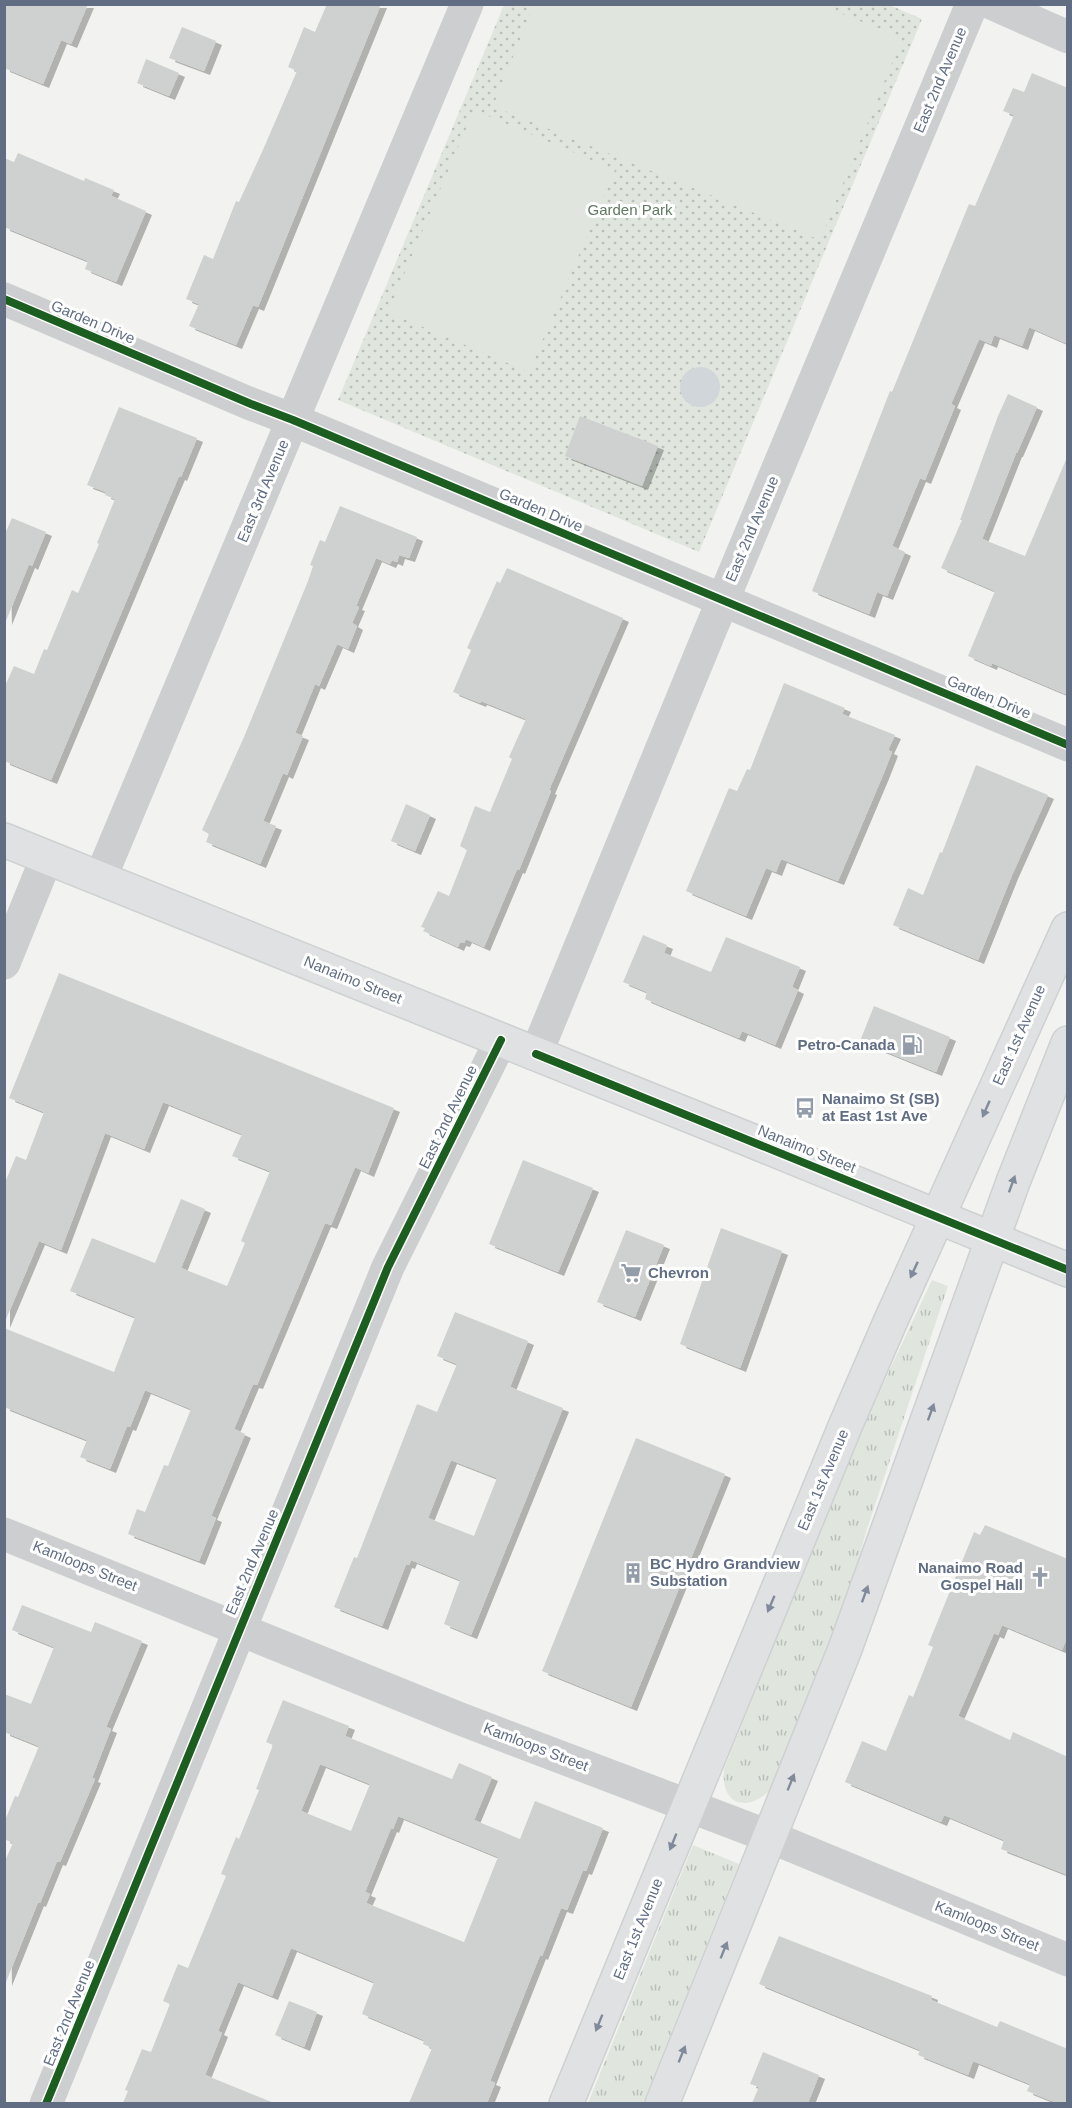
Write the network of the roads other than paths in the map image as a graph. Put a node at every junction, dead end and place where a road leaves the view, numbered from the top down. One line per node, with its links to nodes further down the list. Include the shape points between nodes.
1 (467, 4): 6 (street, East 3rd Avenue)
2 (972, 4): 7 (street, East 2nd Avenue)
3 (993, 4): 4 (street)
4 (1068, 37)
5 (4, 299): 6 (street, Garden Drive)
6 (293, 420): 7 (street, Garden Drive); 11 (street, East 3rd Avenue)
7 (723, 600): 8 (street, Garden Drive); 16 (street, East 2nd Avenue)
8 (1068, 745)
9 (4, 840): 10 (main road, Nanaimo Street)
10 (47, 857): 11 (main road, Nanaimo Street); 13 (street)
11 (100, 879): 14 (main road, Nanaimo Street)
12 (1068, 929): 17 (main road, East 1st Avenue, one-way to 17)
13 (4, 963)
14 (501, 1040): 16 (main road, Nanaimo Street); 21 (street, East 2nd Avenue, via 388,1268)
15 (1068, 1043): 18 (main road, one-way to 15)
16 (536, 1054): 17 (main road, Nanaimo Street)
17 (938, 1217): 18 (main road, Nanaimo Street); 22 (main road, East 1st Avenue, one-way to 22, via 846,1424)
18 (993, 1240): 19 (main road, Nanaimo Street); 23 (main road, one-way to 18, via 845,1649)
19 (1068, 1270)
20 (4, 1534): 21 (street, Kamloops Street)
21 (239, 1629): 22 (street, Kamloops Street); 25 (street, East 2nd Avenue)
22 (687, 1805): 23 (street, Kamloops Street); 26 (main road, East 1st Avenue, one-way to 26)
23 (768, 1836): 24 (street, Kamloops Street); 27 (main road, one-way to 23)
24 (1068, 1960)
25 (46, 2103)
26 (566, 2103)
27 (662, 2103)

